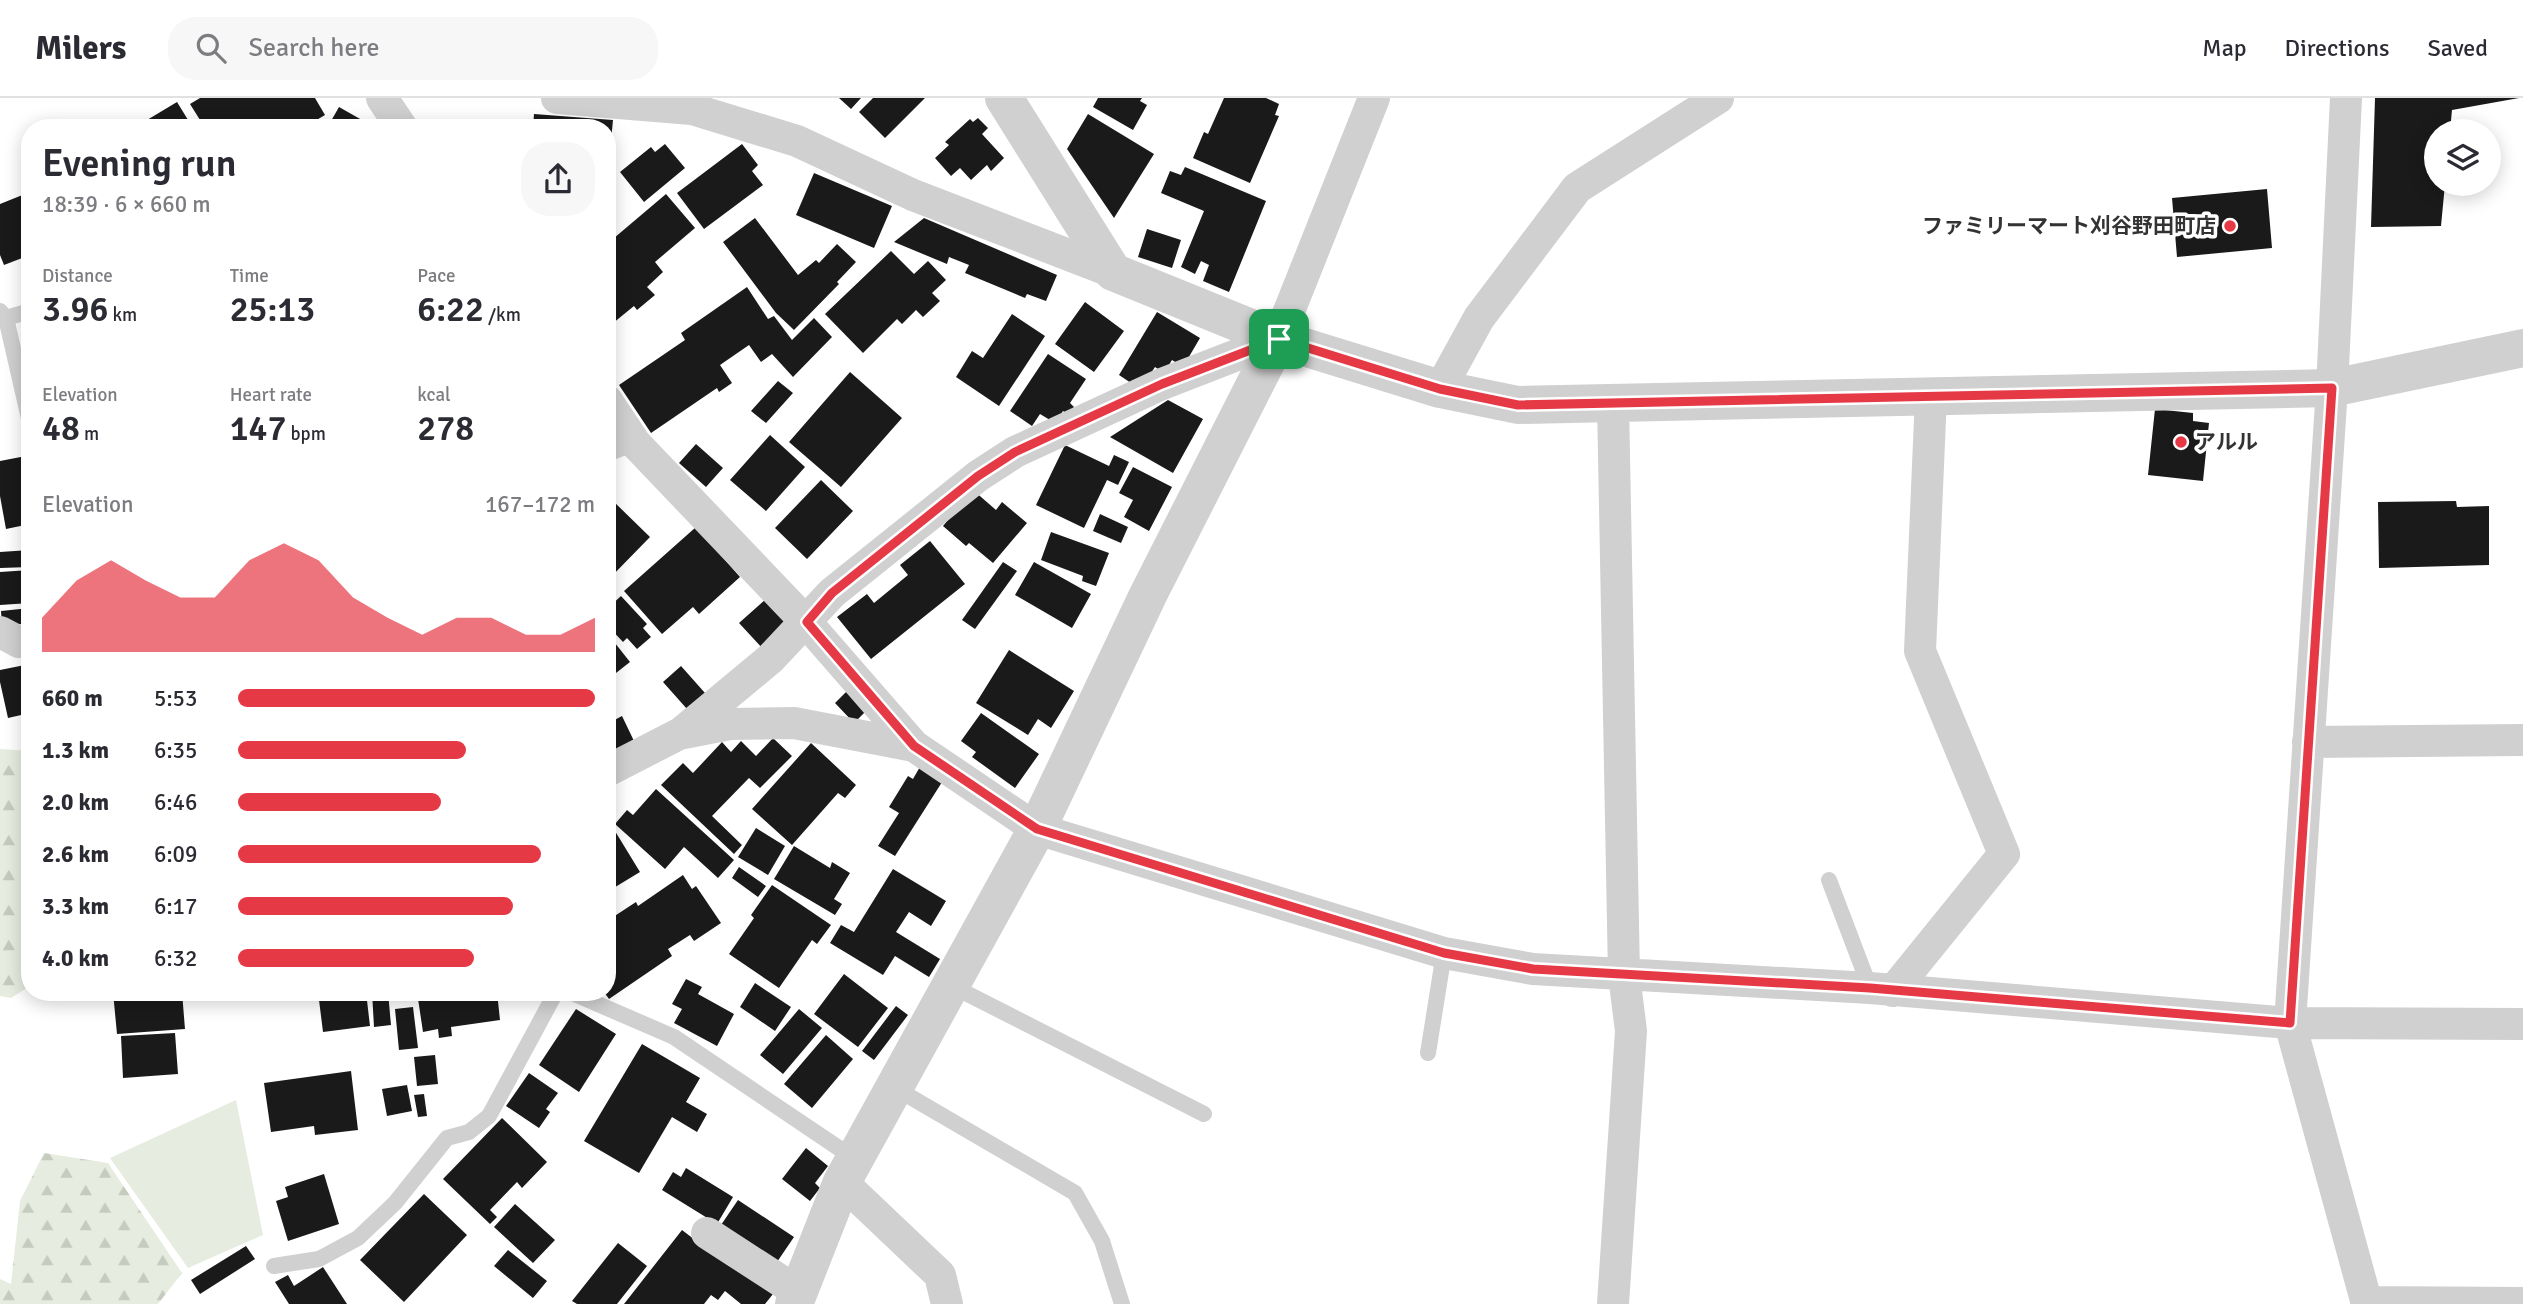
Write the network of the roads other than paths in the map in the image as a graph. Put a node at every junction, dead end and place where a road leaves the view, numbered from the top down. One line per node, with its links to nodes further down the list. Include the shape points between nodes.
1 (382, 98): 7 (street)
2 (558, 98): 8 (street, via 692,109 797,141 913,195)
3 (1004, 98): 8 (street)
4 (1374, 98): 11 (street)
5 (1718, 98): 15 (street, via 1577,188 1479,318)
6 (2346, 98): 14 (street)
7 (396, 119)
8 (1113, 272): 11 (street)
9 (21, 312): 10 (lane)
10 (3, 314): 13 (lane)
11 (1279, 339): 15 (street); 20 (street, via 1162,384 1015,452 978,476 832,593); 28 (street, via 1148,595)
12 (2523, 348): 14 (street)
13 (21, 387)
14 (2332, 388): 16 (street); 25 (street)
15 (1440, 389): 17 (street, via 1518,405)
16 (1931, 396): 17 (street); 33 (street, via 1920,651 2004,854)
17 (1613, 403): 31 (street)
18 (616, 432): 19 (street)
19 (621, 449): 20 (street)
20 (807, 622): 23 (street); 26 (street)
21 (0, 632): 22 (street)
22 (21, 642)
23 (681, 733): 26 (street, via 730,724 794,723); 27 (street)
24 (2523, 740): 25 (street)
25 (2308, 742): 36 (street)
26 (914, 746): 28 (street)
27 (616, 766)
28 (1037, 829): 30 (street); 32 (street)
29 (1829, 880): 33 (lane)
30 (1444, 953): 31 (street, via 1533,969); 38 (lane)
31 (1624, 975): 33 (street); 49 (street, via 1631,1031)
32 (950, 985): 39 (street); 40 (lane)
33 (1882, 990): 36 (street)
34 (551, 1001): 43 (lane, via 489,1116 469,1132 447,1138 395,1203 358,1238 319,1259)
35 (591, 1001): 41 (lane, via 674,1037)
36 (2290, 1023): 37 (street); 45 (street)
37 (2523, 1024)
38 (1428, 1053)
39 (893, 1087): 41 (street); 48 (lane, via 1075,1193 1102,1241)
40 (1204, 1114)
41 (848, 1171): 44 (street); 47 (street, via 940,1275)
42 (707, 1233): 44 (street)
43 (274, 1266)
44 (796, 1298)
45 (2367, 1303): 46 (street)
46 (2523, 1303)
47 (947, 1304)
48 (1122, 1304)
49 (1614, 1304)

